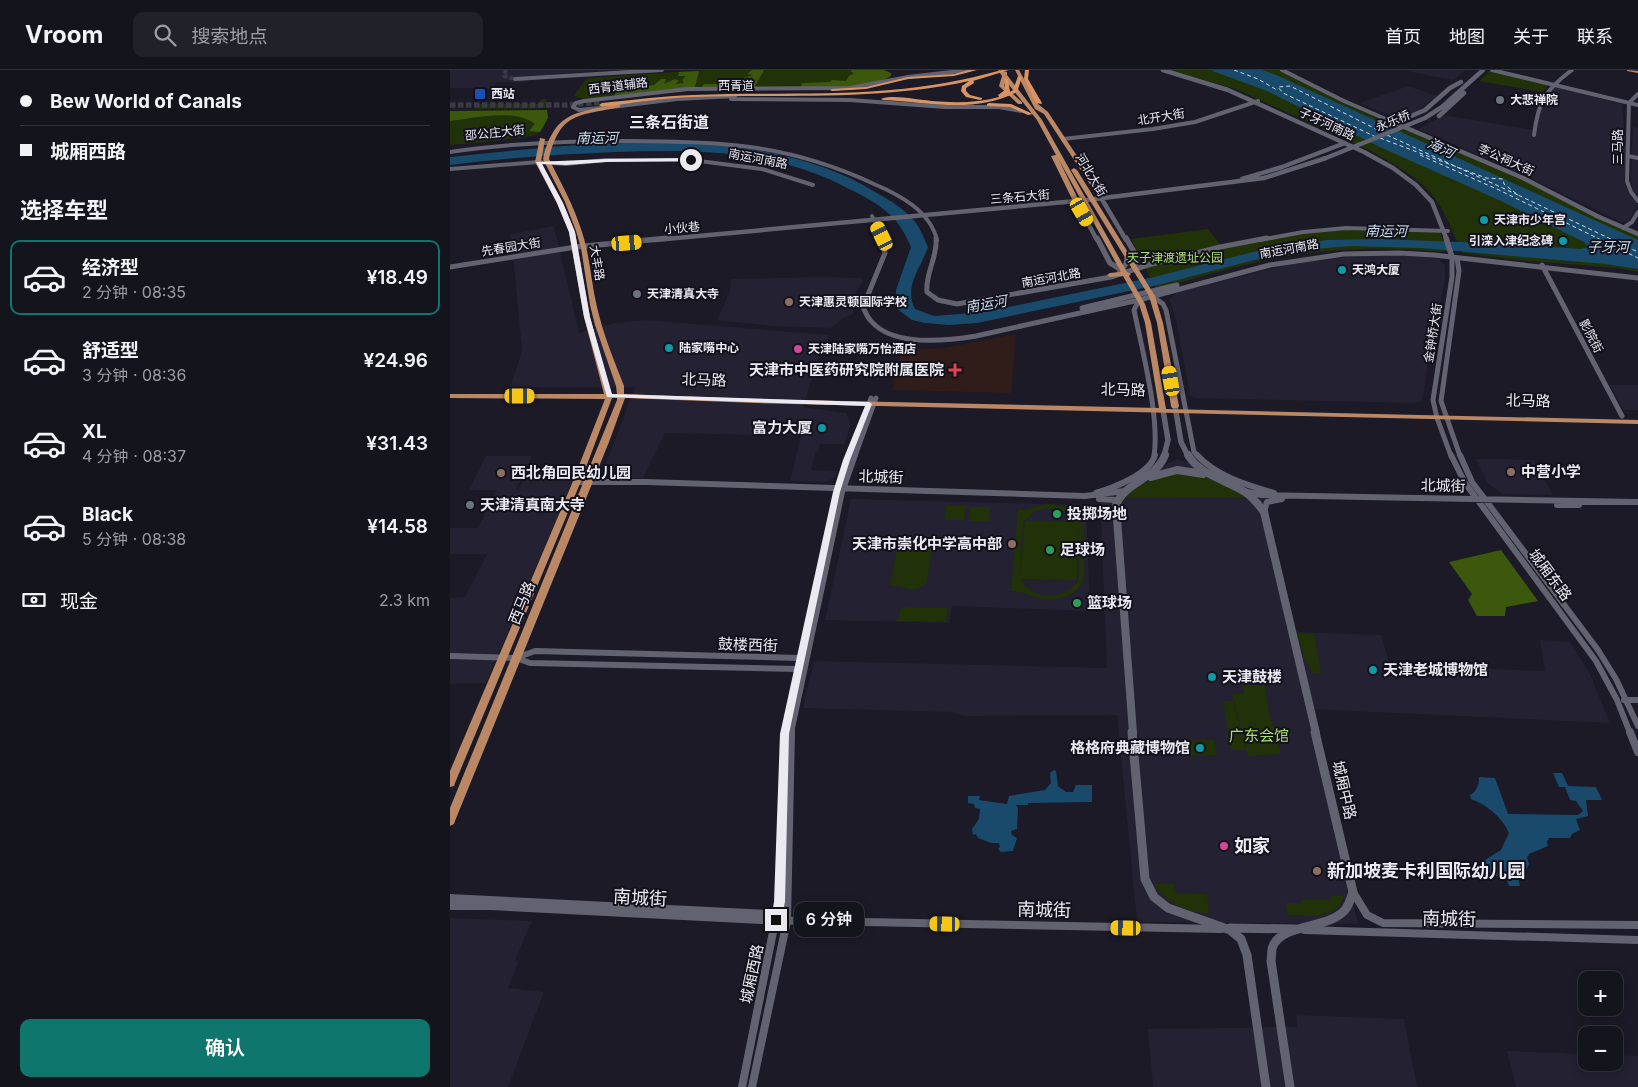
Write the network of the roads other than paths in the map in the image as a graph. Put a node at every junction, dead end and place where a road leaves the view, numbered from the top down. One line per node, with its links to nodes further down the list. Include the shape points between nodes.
1 (654, 70): 2 (street); 22 (street)
2 (662, 70)
3 (969, 70): 27 (street, 西青道辅路, via 860,87)
4 (975, 70): 30 (highway, via 908,78 866,88)
5 (1000, 70): 23 (main road)
6 (1006, 70): 20 (highway); 43 (main road, via 1001,83 1003,88)
7 (1013, 70): 42 (main road, via 1027,97)
8 (1017, 70): 21 (main road, 河北大街)
9 (1027, 70): 42 (highway, via 1026,79)
10 (1163, 70): 38 (main road, 子牙河南路, via 1218,86)
11 (1167, 70): 38 (main road, 子牙河南路, via 1231,89)
12 (1282, 70): 44 (street, 李公祠大街)
13 (1286, 70): 44 (street, 李公祠大街)
14 (1476, 70): 24 (main road)
15 (1482, 70): 25 (main road)
16 (1493, 70): 26 (street)
17 (1572, 70): 26 (street)
18 (1629, 70): 19 (main road)
19 (1638, 71)
20 (993, 72): 23 (highway, via 962,90 979,99 1000,97 1008,90); 31 (highway, via 935,88); 37 (highway, via 910,80 894,88 898,94 916,98)
21 (1020, 77): 29 (highway); 61 (main road, 河北大街)
22 (515, 79)
23 (1006, 79): 29 (main road)
24 (1461, 82): 28 (main road); 44 (main road, via 1425,110)
25 (1468, 84): 28 (main road); 45 (main road, via 1448,109)
26 (1552, 84): 39 (street); 46 (street, via 1536,108)
27 (790, 89): 32 (street); 41 (street, 西青道辅路, via 674,90 584,101 576,103 574,108)
28 (1458, 90): 58 (main road, 永乐桥, via 1435,113 1419,121)
29 (1015, 91): 37 (highway); 43 (main road)
30 (754, 92): 31 (highway, 西青道); 32 (highway, 西青道)
31 (870, 93): 34 (highway, 西青道)
32 (733, 94): 34 (highway, 西青道); 36 (street); 40 (highway, 西青道)
33 (1638, 95): 39 (street)
34 (749, 96): 35 (highway)
35 (856, 99): 37 (highway); 43 (highway, via 1001,105)
36 (665, 100): 41 (street, 西青道辅路); 43 (street, via 850,100 945,107 999,107)
37 (989, 101)
38 (1257, 102): 47 (street, 北开大街, via 1195,122); 50 (main road, 子牙河南路)
39 (1632, 103): 53 (street, 三马路)
40 (602, 104)
41 (618, 106): 49 (main road, via 577,114)
42 (1040, 106): 47 (main road)
43 (1029, 112): 61 (main road, 河北大街); 64 (main road)
44 (1397, 123): 45 (main road, 李公祠大街)
45 (1412, 129): 75 (main road, 李公祠大街)
46 (1534, 135)
47 (1063, 139): 63 (main road)
48 (541, 142): 49 (street, 南运河北路); 52 (street, 邵公庄大街); 56 (main road)
49 (551, 142): 55 (main road); 71 (street, 南运河北路, via 694,140 779,149 818,159 864,178)
50 (1345, 143): 51 (main road, 子牙河南路); 59 (main road)
51 (1359, 149): 60 (main road, via 1290,175); 76 (main road, 子牙河南路, via 1395,167 1419,185 1438,205)
52 (450, 150)
53 (1630, 155): 54 (street); 66 (street, 三马路, via 1629,189)
54 (1638, 157)
55 (547, 159): 56 (street, 南运河南路); 62 (street, 南运河南路, via 566,164 634,159 717,162 762,168); 67 (main road, 大丰路)
56 (538, 161): 57 (street, 南运河南路); 68 (main road, 大丰路)
57 (450, 170)
58 (1268, 176): 59 (main road); 60 (main road)
59 (1242, 178): 63 (main road)
60 (1248, 181): 63 (main road)
61 (1077, 182): 63 (main road, 河北大街); 64 (main road)
62 (813, 185)
63 (1092, 197): 64 (main road); 69 (main road, 河北大街); 81 (main road, 河北大街); 84 (main road, via 1138,260)
64 (1075, 199): 65 (main road); 69 (main road); 85 (main road, via 1110,263)
65 (1066, 200): 71 (main road, 三条石大街)
66 (1638, 200)
67 (568, 202): 68 (main road); 78 (main road, 大丰路)
68 (560, 203): 79 (main road, 大丰路)
69 (1089, 209): 85 (main road, 河北大街)
70 (1638, 212): 75 (street)
71 (924, 213): 72 (main road, 三条石大街); 85 (street, 南运河北路, via 937,243 936,258 926,289 929,295 943,302 968,303)
72 (910, 215): 74 (main road, 小伙巷); 74 (main road, 小伙巷)
73 (1638, 217): 75 (street)
74 (873, 218): 78 (main road, 小伙巷); 89 (street, 南运河南路, via 882,236 885,254 863,307 872,323 892,334 917,340 951,340)
75 (1626, 228): 77 (main road, 李公祠大街)
76 (1445, 230): 80 (main road, 子牙河南路); 84 (street, 南运河北路, via 1346,228 1310,231 1220,247)
77 (1638, 233)
78 (584, 246): 79 (main road, 小伙巷); 92 (main road, 大丰路, via 596,318)
79 (576, 247): 83 (street, 先春园大街); 91 (main road, 大丰路, via 587,317)
80 (1454, 255): 82 (street, 南运河南路); 88 (street, 南运河南路, via 1319,256); 99 (street, 金钟桥大街, via 1433,400)
81 (1127, 257): 84 (main road, 河北大街); 85 (street)
82 (1543, 266): 86 (street, 南运河南路); 100 (street, 影院街)
83 (450, 267)
84 (1134, 268): 85 (street, 南运河北路); 87 (main road, 河北大街)
85 (1120, 274): 87 (main road); 89 (main road, 河北大街)
86 (1638, 276)
87 (1140, 277): 88 (main road, 河北大街)
88 (1150, 293): 89 (street, 南运河南路); 97 (main road, 河北大街, via 1160,323); 98 (street, via 1166,310)
89 (1137, 296): 95 (street, via 1134,310); 96 (main road, via 1148,323)
90 (450, 391): 91 (main road)
91 (608, 393): 92 (main road, 北马路); 93 (main road); 105 (main road, 西马路, via 607,407)
92 (622, 393): 94 (main road, 北马路); 106 (main road, 西马路)
93 (450, 396)
94 (872, 401): 95 (main road, 北马路); 107 (street, 城厢西路)
95 (1151, 408): 96 (main road, 北马路); 111 (street, via 1156,452 1150,464 1107,490)
96 (1163, 408): 97 (main road, 北马路); 103 (main road, 城厢中路, via 1167,452)
97 (1176, 408): 98 (main road, 北马路); 104 (main road, 城厢中路, via 1186,453 1199,469)
98 (1185, 408): 99 (main road, 北马路); 110 (street, via 1192,448 1201,460 1249,485)
99 (1440, 415): 100 (main road, 北马路); 102 (main road, 北马路); 113 (street, 城厢东路)
100 (1622, 416): 101 (main road, 北马路)
101 (1638, 416)
102 (1638, 422)
103 (1147, 479): 104 (main road, 城厢中路, via 1165,471 1181,469); 108 (main road, 城厢中路)
104 (1217, 479): 109 (main road, 城厢中路)
105 (576, 484): 106 (street, 北城街); 118 (main road, 西马路)
106 (587, 484): 107 (street, 北城街); 119 (main road, 西马路)
107 (840, 490): 111 (street, 北城街); 112 (street, 北城街); 120 (street, 城厢西路)
108 (1124, 491): 111 (street, 北城街); 112 (main road, 城厢中路)
109 (1247, 492): 110 (street, 北城街); 116 (main road, 城厢中路)
110 (1286, 495): 113 (street, 北城街)
111 (1085, 496)
112 (1116, 500): 134 (main road, via 1145,879 1152,894 1170,910)
113 (1483, 501): 114 (street, 北城街); 115 (street, 北城街); 116 (street, 北城街, via 1276,499 1265,504); 122 (street, 城厢东路, via 1582,640); 123 (street, 城厢东路, via 1598,650)
114 (1638, 502)
115 (1638, 507)
116 (1264, 512): 129 (main road, 城厢中路)
117 (450, 656): 118 (street)
118 (502, 657): 119 (street); 127 (main road, 西马路)
119 (516, 658): 120 (street, 鼓楼西街, via 535,651); 121 (street, 鼓楼西街, via 530,663); 128 (main road, 西马路)
120 (803, 661): 121 (street, 城厢西路); 132 (street, 城厢西路, via 791,733)
121 (798, 669): 132 (street, 城厢西路, via 785,734 779,902)
122 (1617, 700): 123 (street); 126 (street, 城厢东路)
123 (1627, 700): 124 (street); 125 (street, 城厢东路)
124 (1638, 700)
125 (1638, 726)
126 (1638, 752)
127 (450, 783)
128 (450, 820)
129 (1353, 892): 133 (street, 南城街, via 1364,913 1383,923); 135 (main road, via 1350,904 1337,918)
130 (450, 898): 132 (street, 南城街)
131 (450, 906): 132 (street, 南城街)
132 (782, 918): 134 (street, 南城街); 137 (street, 城厢西路); 138 (street, 城厢西路)
133 (1638, 925)
134 (1230, 928): 135 (main road, 南城街); 139 (main road, via 1246,948)
135 (1298, 930): 136 (street, 南城街); 140 (main road, via 1278,939 1271,955)
136 (1638, 940)
137 (742, 1087)
138 (752, 1087)
139 (1266, 1087)
140 (1290, 1087)

